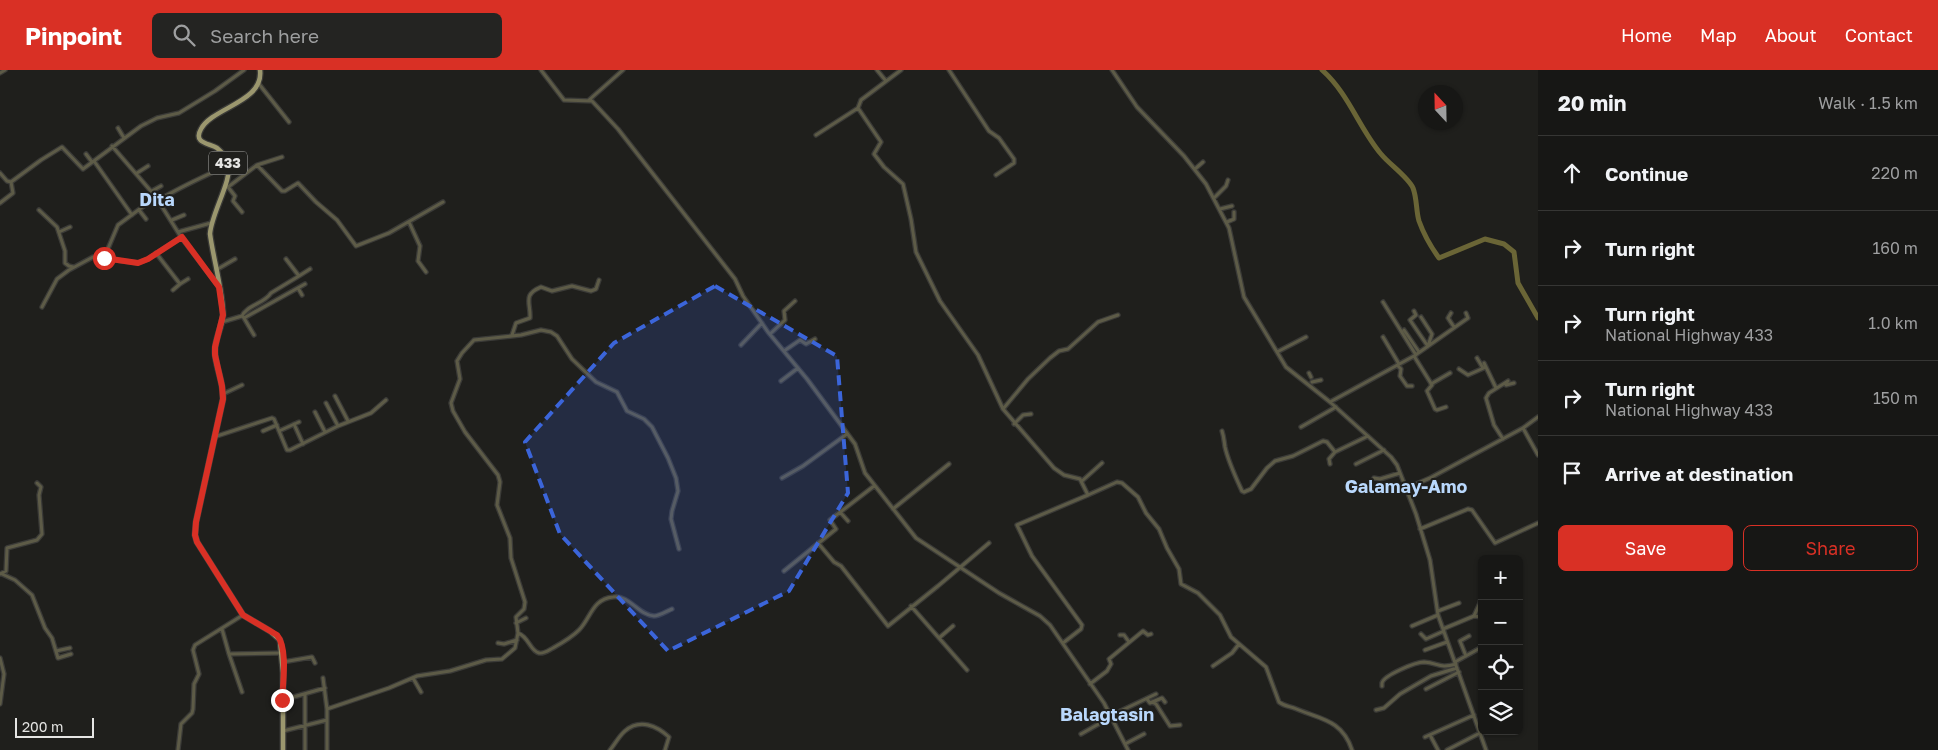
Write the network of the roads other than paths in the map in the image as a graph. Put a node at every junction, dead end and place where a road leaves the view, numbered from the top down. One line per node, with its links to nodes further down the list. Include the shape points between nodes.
1 (6, 70): 10 (street)
2 (244, 70): 18 (street, via 184,110 157,118)
3 (260, 70): 12 (main road)
4 (541, 70): 13 (street, via 564,100)
5 (623, 70): 13 (street)
6 (877, 70): 11 (street)
7 (901, 70): 11 (street)
8 (949, 70): 30 (street, via 989,131 999,138 1014,159 1014,163)
9 (1112, 70): 27 (street, via 1137,107)
10 (0, 73)
11 (886, 81): 14 (street, via 861,100)
12 (259, 84): 15 (street); 26 (main road, 433, via 238,103 212,117 198,134 201,141 220,151)
13 (589, 100): 86 (street, via 618,129 725,265)
14 (858, 108): 17 (street); 121 (street, via 881,142 874,154 903,184 916,252 935,293 978,355)
15 (290, 122)
16 (118, 128): 18 (street)
17 (816, 135)
18 (124, 138): 19 (street)
19 (112, 146): 22 (street); 29 (street)
20 (86, 154): 22 (street)
21 (282, 157): 24 (street)
22 (93, 162): 32 (street, via 81,169 62,147); 46 (street)
23 (1204, 162): 27 (street)
24 (257, 165): 34 (street); 51 (street, via 282,191 298,183 337,220 356,246)
25 (148, 166): 29 (street)
26 (229, 166): 34 (main road, 433); 37 (street)
27 (1196, 169): 36 (street)
28 (0, 173): 32 (street)
29 (137, 173): 35 (street)
30 (996, 174)
31 (1228, 180): 36 (street)
32 (11, 182): 39 (street, via 13,193)
33 (161, 186): 35 (street)
34 (226, 187): 44 (street); 50 (main road, 433)
35 (152, 191): 37 (street)
36 (1214, 198): 41 (street)
37 (158, 199): 43 (street); 49 (street)
38 (443, 202): 51 (street)
39 (0, 203)
40 (1232, 206): 41 (street)
41 (1220, 209): 52 (street)
42 (39, 210): 54 (street, via 57,227)
43 (139, 210): 46 (street); 48 (street)
44 (242, 212)
45 (1234, 212): 52 (street, via 1234,218)
46 (132, 215): 58 (street, via 118,225)
47 (184, 215): 49 (street)
48 (146, 219)
49 (172, 220): 55 (street)
50 (211, 222): 55 (street); 62 (main road, 433)
51 (409, 222): 64 (street, via 420,246 418,261)
52 (1227, 222): 98 (street, via 1244,297)
53 (70, 227): 54 (street)
54 (58, 232): 61 (street, via 66,252 66,265)
55 (178, 232): 56 (street)
56 (182, 237): 57 (street); 70 (street)
57 (156, 254): 58 (street, via 138,263); 68 (street)
58 (104, 258): 61 (street, via 94,257)
59 (235, 259): 62 (street)
60 (286, 259): 65 (street)
61 (76, 266): 78 (street, via 57,279)
62 (216, 270): 70 (main road, 433)
63 (310, 270): 65 (street)
64 (426, 272)
65 (299, 276): 73 (street)
66 (188, 279): 68 (street)
67 (599, 280): 91 (street, via 596,289 591,291 572,286 552,291 541,287 537,289 528,299 530,318 516,323)
68 (180, 284): 72 (street)
69 (305, 284): 71 (street)
70 (219, 287): 85 (main road, 433)
71 (298, 288): 74 (street); 75 (street)
72 (173, 290)
73 (274, 291): 75 (street); 83 (street, via 244,311)
74 (302, 295)
75 (280, 298): 83 (street)
76 (795, 301): 89 (street, via 784,311 785,320)
77 (1382, 302): 99 (street)
78 (42, 307)
79 (1414, 311): 95 (street, via 1416,315 1410,320)
80 (1451, 313): 87 (street, via 1448,318)
81 (1466, 313): 87 (street, via 1468,318)
82 (1118, 315): 121 (street, via 1098,322 1068,349 1050,358)
83 (243, 317): 85 (street); 90 (street)
84 (1421, 318): 95 (street, via 1432,334)
85 (222, 322): 114 (main road, 433, via 215,355)
86 (762, 323): 89 (street); 96 (street)
87 (1454, 327): 95 (street)
88 (1404, 330): 99 (street)
89 (770, 334): 97 (street)
90 (254, 335)
91 (512, 336): 164 (street, via 540,330 554,333 572,360 596,382 617,392 627,411 652,427 676,478 678,491 671,519); 177 (street, via 472,341 457,361 460,379 451,407 465,432 499,477 498,510 509,533 511,558 525,602 524,609 516,617)
92 (1383, 337): 101 (street)
93 (1306, 338): 98 (street)
94 (815, 339): 97 (street, via 806,344 800,340)
95 (1428, 344): 99 (street)
96 (741, 345)
97 (784, 351): 103 (street)
98 (1277, 352): 106 (street, via 1289,370)
99 (1416, 354): 101 (street); 110 (street)
100 (1477, 358): 102 (street)
101 (1398, 364): 112 (street, via 1401,377 1407,386); 117 (street)
102 (1485, 366): 104 (street, via 1468,375); 113 (street)
103 (798, 368): 108 (street); 137 (street)
104 (1459, 370)
105 (1450, 373): 110 (street)
106 (1311, 380): 107 (street); 117 (street)
107 (1321, 380)
108 (781, 381)
109 (1514, 383): 113 (street)
110 (1431, 384): 120 (street, via 1428,391 1435,409)
111 (242, 385): 114 (street)
112 (1412, 386)
113 (1494, 389): 140 (street, via 1487,395 1487,402)
114 (223, 394): 138 (main road, 433)
115 (334, 396): 126 (street)
116 (386, 400): 126 (street, via 377,409)
117 (1330, 402): 119 (street)
118 (326, 403): 130 (street)
119 (1336, 407): 131 (street); 139 (street)
120 (1446, 407)
121 (1003, 409): 128 (street)
122 (315, 412): 136 (street)
123 (1031, 414): 128 (street, via 1023,415)
124 (1538, 417): 132 (street)
125 (298, 422): 127 (street)
126 (348, 422): 130 (street)
127 (294, 424): 134 (street); 141 (street)
128 (1014, 424): 152 (street, via 1054,468)
129 (277, 425): 133 (street); 134 (street); 138 (street, via 274,419 268,419)
130 (338, 426): 136 (street)
131 (1302, 428)
132 (1523, 428): 140 (street); 144 (street)
133 (263, 431)
134 (279, 431): 141 (street, via 288,451)
135 (1222, 431): 143 (street, via 1225,448 1243,492 1251,489 1267,468 1279,459 1293,456 1323,441)
136 (325, 432): 141 (street)
137 (847, 434): 150 (street); 154 (street)
138 (214, 436): 173 (main road, 433, via 195,535)
139 (1368, 436): 142 (street); 143 (street)
140 (1503, 439): 155 (street)
141 (303, 444)
142 (1384, 450): 148 (street); 149 (street)
143 (1335, 452): 147 (street, via 1329,459)
144 (1537, 452)
145 (1102, 463): 152 (street)
146 (949, 464): 157 (street)
147 (1330, 464)
148 (1356, 464)
149 (1400, 472): 151 (street, via 1380,480); 155 (street)
150 (782, 478)
151 (1374, 478)
152 (1082, 481): 156 (street)
153 (37, 484): 167 (street, via 42,487 42,534 37,540 7,548 6,571)
154 (874, 486): 157 (street); 158 (street)
155 (1407, 488): 161 (street)
156 (1088, 494): 192 (street, via 1017,525 1032,556 1082,625); 193 (street, via 1117,482 1138,497 1177,565 1181,584 1198,593 1220,616 1229,634)
157 (893, 509): 165 (street, via 916,538)
158 (840, 512): 159 (street); 162 (street, via 830,520 836,529)
159 (848, 522)
160 (1538, 523): 161 (street, via 1495,543 1472,510 1468,509)
161 (1420, 529): 172 (street, via 1430,560)
162 (818, 543): 166 (street); 170 (street, via 841,566 886,626)
163 (989, 543): 165 (street)
164 (679, 549)
165 (962, 567): 170 (street); 192 (street, via 1040,616)
166 (784, 571)
167 (1, 574): 197 (street, via 15,580 32,595)
168 (1480, 600): 174 (street)
169 (1459, 603): 172 (street)
170 (911, 606): 187 (street)
171 (672, 610): 182 (street, via 655,616 644,613 625,599 602,600 593,607 577,632 545,653 534,650 526,636)
172 (1438, 613): 179 (street); 181 (street)
173 (243, 615): 180 (street); 198 (main road, 433, via 277,635)
174 (1474, 616): 175 (street); 181 (street)
175 (1478, 616)
176 (526, 618): 177 (street)
177 (516, 624): 182 (street)
178 (953, 626): 187 (street)
179 (1412, 626)
180 (222, 630): 200 (street); 239 (street, via 200,641 193,650 200,674 194,684 194,709 181,724)
181 (1444, 630): 184 (street, via 1426,639); 190 (street)
182 (518, 633): 188 (street)
183 (1151, 634): 189 (street, via 1143,631)
184 (1421, 634)
185 (1120, 635): 189 (street)
186 (1469, 636): 201 (street, via 1460,641)
187 (939, 638): 207 (street)
188 (517, 640): 191 (street); 209 (street, via 513,650 502,659)
189 (1129, 642): 210 (street, via 1108,659 1111,664 1107,671)
190 (1447, 642): 196 (street); 206 (street)
191 (498, 643)
192 (1063, 643): 210 (street)
193 (1239, 644): 205 (street); 246 (street, via 1266,667 1281,704 1332,722)
194 (70, 648): 197 (street)
195 (1478, 649): 201 (street)
196 (1425, 650)
197 (56, 651): 199 (street, via 59,658)
198 (283, 653): 200 (street); 203 (main road, 433)
199 (71, 654)
200 (229, 654): 214 (street)
201 (1466, 656): 206 (street)
202 (0, 658): 222 (street, via 4,674)
203 (283, 662): 204 (street, via 312,657); 219 (main road, 433)
204 (315, 663)
205 (1214, 666)
206 (1457, 666): 211 (street, via 1418,663 1385,677); 213 (street); 224 (street, via 1431,676 1400,694 1384,708); 226 (street)
207 (967, 670)
208 (323, 678): 212 (street)
209 (413, 678): 215 (street); 223 (street)
210 (1090, 684): 225 (street)
211 (1382, 686)
212 (325, 688): 216 (street); 223 (street)
213 (1426, 689)
214 (242, 692)
215 (422, 692)
216 (305, 694): 219 (street); 229 (street)
217 (1156, 694): 218 (street)
218 (1147, 698): 220 (street); 225 (street)
219 (282, 700): 231 (main road, 433)
220 (1152, 702): 221 (street, via 1162,698); 228 (street, via 1170,726)
221 (1165, 702)
222 (0, 704)
223 (327, 709): 227 (street)
224 (1376, 710)
225 (1110, 716): 232 (street); 238 (street)
226 (1474, 716): 230 (street); 234 (street)
227 (327, 720): 229 (street); 242 (street)
228 (1180, 724)
229 (306, 726): 231 (street); 241 (street)
230 (1478, 727)
231 (283, 731): 240 (main road, 433)
232 (1081, 734)
233 (1144, 734): 238 (street)
234 (1430, 734): 237 (street); 247 (street)
235 (1478, 734): 248 (street)
236 (1481, 735): 249 (street)
237 (1425, 737)
238 (1125, 744): 245 (street)
239 (178, 750)
240 (283, 750)
241 (305, 750)
242 (327, 750)
243 (610, 750): 244 (street, via 627,729 647,724 669,737)
244 (665, 750)
245 (1128, 750)
246 (1352, 750)
247 (1438, 750)
248 (1447, 750)
249 (1486, 750)

